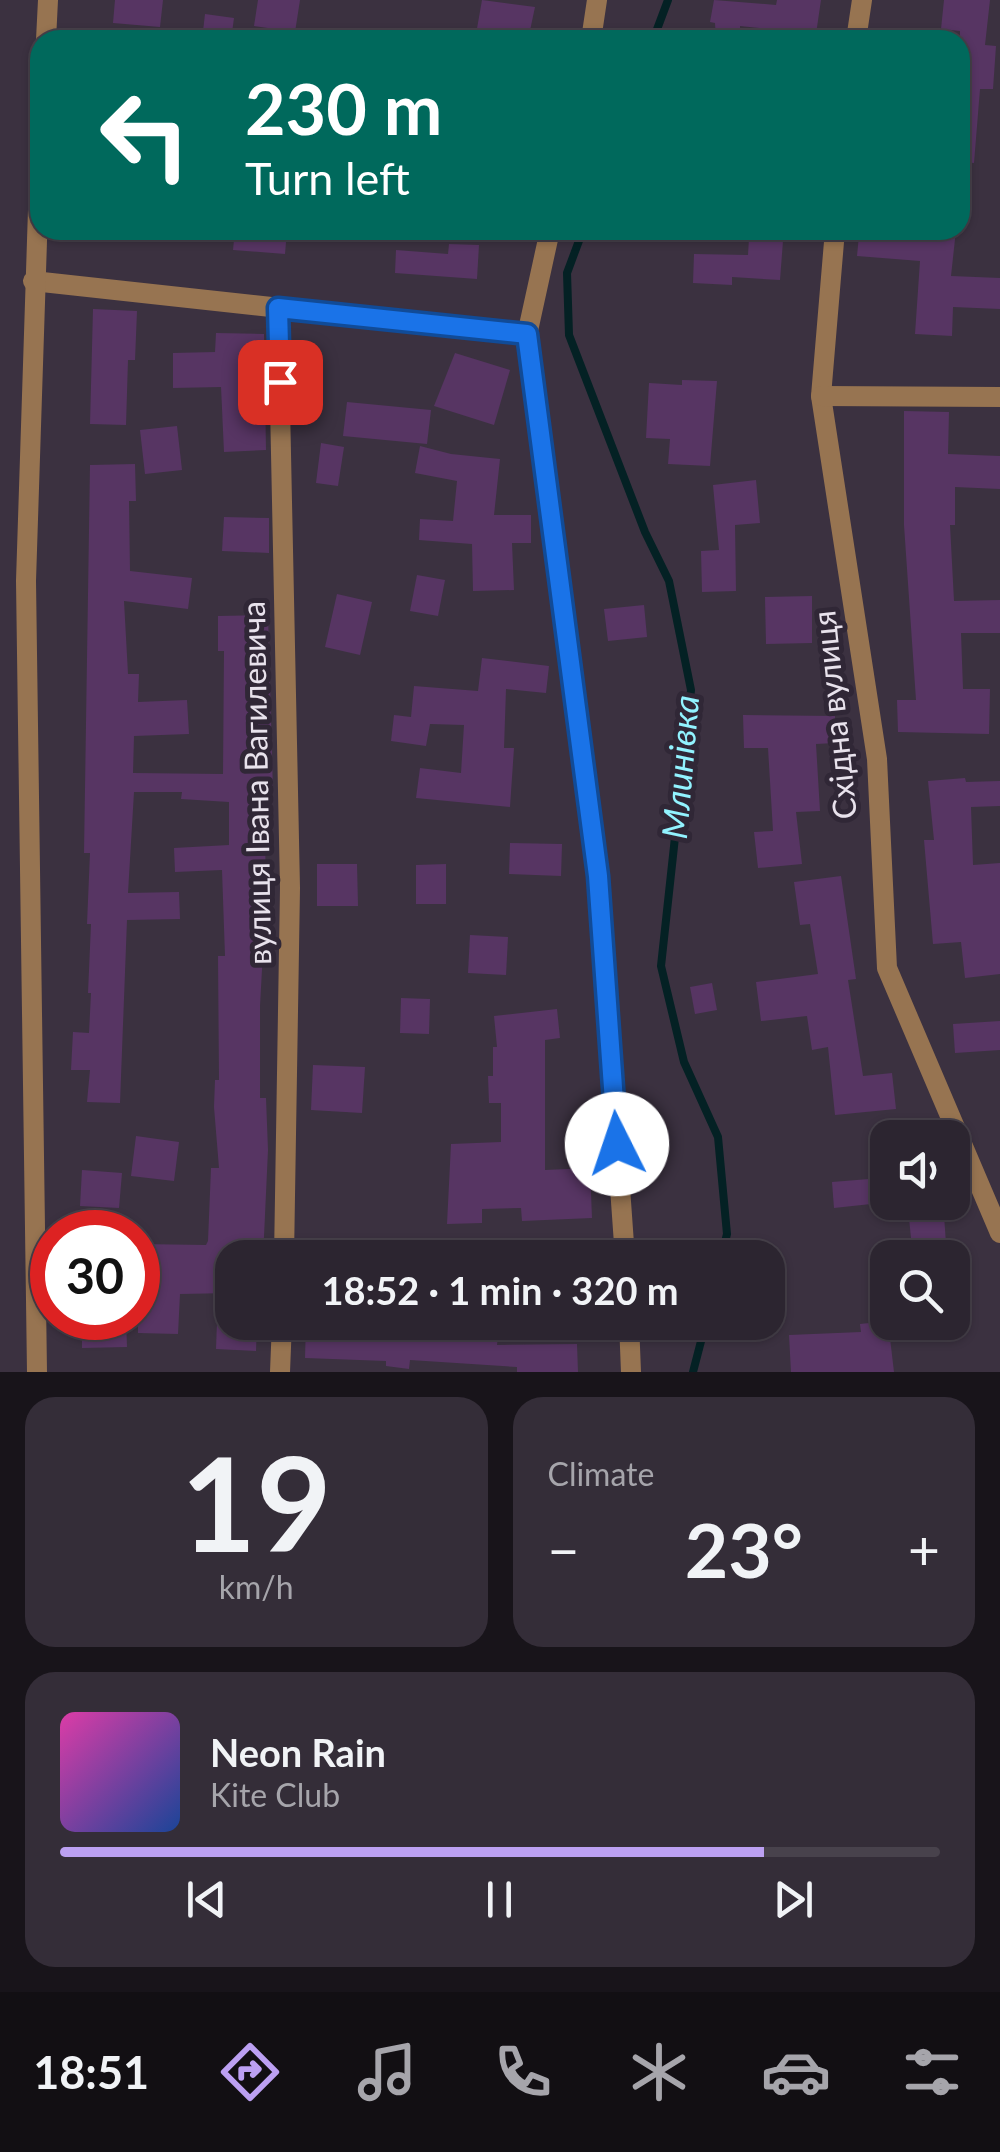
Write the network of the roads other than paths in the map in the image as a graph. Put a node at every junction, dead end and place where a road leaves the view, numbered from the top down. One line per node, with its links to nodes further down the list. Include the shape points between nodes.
1 (48, 0): 4 (street)
2 (597, 0): 5 (street)
3 (862, 0): 6 (street)
4 (46, 30)
5 (592, 30)
6 (858, 30)
7 (35, 240): 10 (street)
8 (548, 240): 12 (street)
9 (834, 240): 13 (street, Східна вулиця)
10 (33, 281): 11 (street); 20 (street, via 26,581)
11 (278, 308): 12 (street); 16 (street, вулиця Івана Вагилевича, via 290,888)
12 (527, 334): 17 (street, via 598,876)
13 (822, 396): 14 (street); 15 (street, Східна вулиця, via 876,759 887,968)
14 (1000, 396)
15 (1000, 1233)
16 (284, 1240)
17 (624, 1240)
18 (281, 1340): 21 (street)
19 (629, 1340): 22 (street)
20 (37, 1372)
21 (280, 1372)
22 (630, 1372)

